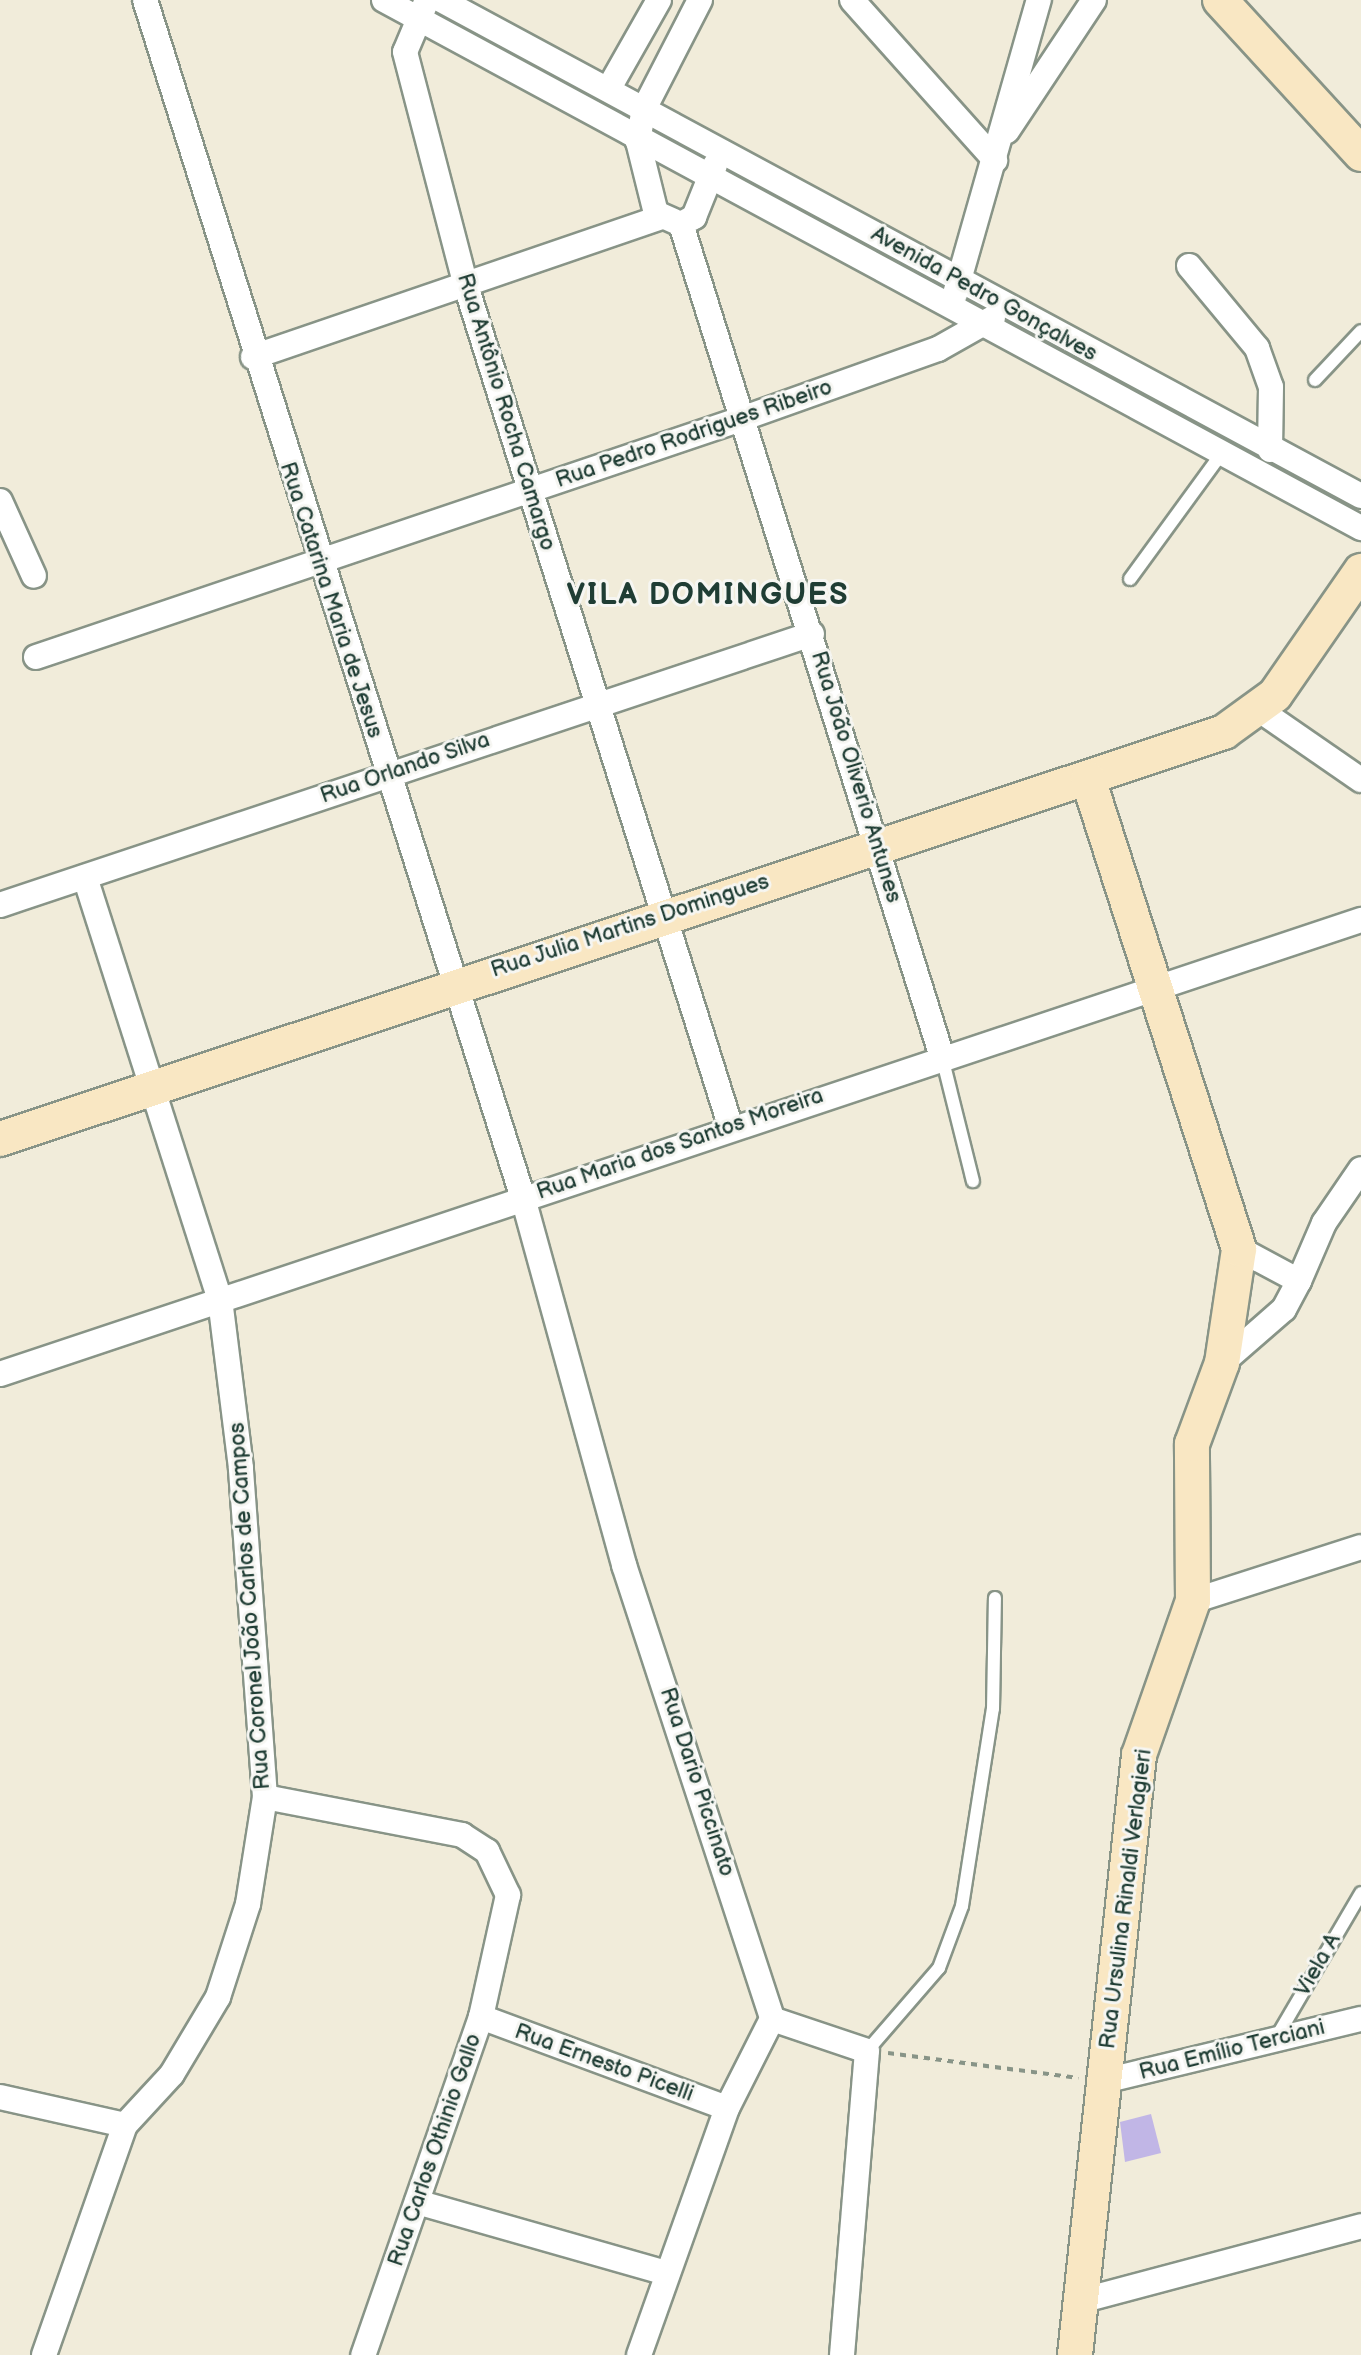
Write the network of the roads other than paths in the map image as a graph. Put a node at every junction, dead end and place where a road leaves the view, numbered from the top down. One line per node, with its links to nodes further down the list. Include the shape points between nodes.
1 (145, 0): 27 (street, Rua Catarina Maria de Jesus)
2 (384, 0): 10 (street, Avenida Pedro Gonçalves)
3 (441, 0): 11 (street, Avenida Pedro Gonçalves)
4 (659, 0): 11 (street)
5 (700, 0): 12 (street)
6 (852, 0): 17 (street)
7 (1039, 0): 13 (street)
8 (1094, 0): 13 (street)
9 (1220, 0): 16 (street)
10 (421, 8): 14 (street, Avenida Pedro Gonçalves); 22 (street, Rua Antônio Rocha Camargo, via 405,52)
11 (609, 88): 12 (street, Avenida Pedro Gonçalves)
12 (644, 109): 14 (street); 15 (street, Avenida Pedro Gonçalves)
13 (1002, 136): 17 (street)
14 (638, 141): 18 (street, Avenida Pedro Gonçalves); 19 (street, Rua João Oliverio Antunes)
15 (716, 146): 18 (street); 21 (street, Avenida Pedro Gonçalves)
16 (1361, 154)
17 (995, 160): 21 (street)
18 (713, 179): 19 (street, via 705,203); 23 (street, Avenida Pedro Gonçalves)
19 (671, 221): 22 (street); 29 (street, Rua João Oliverio Antunes)
20 (1189, 266): 30 (street, via 1257,348 1271,387)
21 (960, 279): 23 (street); 24 (street, Avenida Pedro Gonçalves)
22 (466, 286): 27 (street); 32 (street, Rua Antônio Rocha Camargo)
23 (952, 304): 25 (street, Avenida Pedro Gonçalves)
24 (1006, 307): 25 (street, Rua Pedro Rodrigues Ribeiro); 30 (street, Avenida Pedro Gonçalves)
25 (985, 325): 29 (street, Rua Pedro Rodrigues Ribeiro); 31 (street, Avenida Pedro Gonçalves)
26 (1361, 331): 28 (lane)
27 (253, 357): 36 (street, Rua Catarina Maria de Jesus)
28 (1315, 380)
29 (744, 418): 32 (street, Rua Pedro Rodrigues Ribeiro); 40 (street, Rua João Oliverio Antunes)
30 (1270, 450): 33 (street, Avenida Pedro Gonçalves)
31 (1222, 453): 35 (street, Avenida Pedro Gonçalves); 39 (lane)
32 (529, 491): 36 (street, Rua Pedro Rodrigues Ribeiro); 42 (street, Rua Antônio Rocha Camargo)
33 (1361, 496)
34 (0, 501): 38 (street)
35 (1361, 528)
36 (318, 563): 41 (street, Rua Pedro Rodrigues Ribeiro); 44 (street, Rua Catarina Maria de Jesus)
37 (1361, 571): 43 (street, Rua Julia Martins Domingues, via 1300,664)
38 (34, 576)
39 (1130, 579)
40 (812, 634): 42 (street, Rua Orlando Silva); 47 (street, Rua João Oliverio Antunes)
41 (36, 657)
42 (596, 704): 44 (street, Rua Orlando Silva); 50 (street, Rua Antônio Rocha Camargo)
43 (1258, 709): 45 (street, Rua Julia Martins Domingues, via 1224,732); 46 (street)
44 (387, 773): 48 (street, Rua Orlando Silva); 52 (street, Rua Catarina Maria de Jesus)
45 (1088, 779): 47 (street, Rua Julia Martins Domingues); 53 (street, Rua Ursulina Rinaldi Verlagieri)
46 (1361, 780)
47 (877, 846): 50 (street, Rua Julia Martins Domingues); 54 (street, Rua João Oliverio Antunes)
48 (85, 877): 49 (street, Rua Orlando Silva); 55 (street, Rua Coronel João Carlos de Campos)
49 (0, 905)
50 (662, 914): 52 (street, Rua Julia Martins Domingues); 56 (street, Rua Antônio Rocha Camargo)
51 (1361, 920): 53 (street, Rua Maria dos Santos Moreira)
52 (450, 984): 55 (street, Rua Julia Martins Domingues); 60 (street, Rua Catarina Maria de Jesus)
53 (1152, 992): 54 (street, Rua Maria dos Santos Moreira); 61 (street, Rua Ursulina Rinaldi Verlagieri)
54 (942, 1057): 56 (street, Rua Maria dos Santos Moreira); 59 (lane)
55 (152, 1089): 57 (street, Rua Julia Martins Domingues); 63 (street, Rua Coronel João Carlos de Campos)
56 (730, 1125): 60 (street, Rua Maria dos Santos Moreira)
57 (0, 1139)
58 (1361, 1169): 62 (street, via 1324,1223)
59 (973, 1181)
60 (523, 1198): 63 (street, Rua Maria dos Santos Moreira); 72 (street, Rua Dario Piccinato, via 583,1433)
61 (1239, 1249): 62 (street); 64 (street, Rua Ursulina Rinaldi Verlagieri)
62 (1299, 1281): 64 (street, via 1284,1309)
63 (220, 1300): 65 (street, Rua Maria dos Santos Moreira); 69 (street, Rua Coronel João Carlos de Campos, via 241,1468)
64 (1222, 1363): 68 (street, Rua Ursulina Rinaldi Verlagieri, via 1192,1444)
65 (0, 1374)
66 (1361, 1547): 68 (street)
67 (995, 1598): 75 (lane, via 993,1709 976,1850 962,1906 939,1968)
68 (1193, 1601): 76 (street, Rua Ursulina Rinaldi Verlagieri, via 1139,1755)
69 (265, 1797): 71 (street, Rua Carlos Othinio Gallo, via 462,1835 487,1851 508,1895); 79 (street, Rua Coronel João Carlos de Campos, via 248,1904 218,1997 172,2074)
70 (1361, 1893): 74 (lane, Viela A)
71 (481, 2017): 78 (street, Rua Ernesto Picelli); 80 (street, Rua Carlos Othinio Gallo)
72 (772, 2019): 75 (street); 78 (street)
73 (1361, 2019): 74 (street, Rua Emílio Terciani)
74 (1276, 2038): 76 (street, Rua Emílio Terciani)
75 (867, 2051): 87 (street)
76 (1104, 2081): 83 (street, Rua Ursulina Rinaldi Verlagieri)
77 (0, 2097): 79 (street)
78 (727, 2108): 82 (street)
79 (125, 2125): 84 (street, Rua Coronel João Carlos de Campos)
80 (417, 2202): 82 (street); 85 (street, Rua Carlos Othinio Gallo)
81 (1361, 2226): 83 (street)
82 (666, 2273): 86 (street)
83 (1080, 2301): 88 (street, Rua Ursulina Rinaldi Verlagieri)
84 (44, 2355)
85 (363, 2355)
86 (639, 2355)
87 (842, 2355)
88 (1075, 2355)

